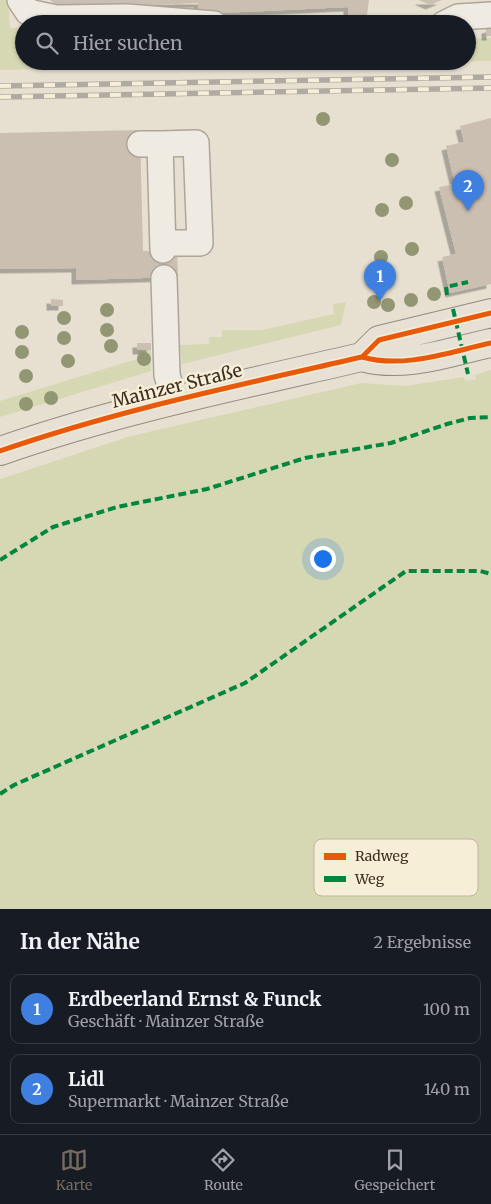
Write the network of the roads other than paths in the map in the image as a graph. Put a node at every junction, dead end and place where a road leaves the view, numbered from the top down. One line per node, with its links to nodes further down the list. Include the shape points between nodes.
1 (20, 0): 2 (lane, via 28,12)
2 (42, 15)
3 (163, 247): 3 (lane, via 200,243 196,143 150,144)
4 (164, 278): 8 (lane, via 167,375)
5 (491, 313): 7 (main road, via 379,340)
6 (491, 344): 7 (main road, Mainzer Straße, via 401,361)
7 (362, 357): 8 (main road, Mainzer Straße)
8 (174, 400): 9 (main road, Mainzer Straße)
9 (0, 451)

